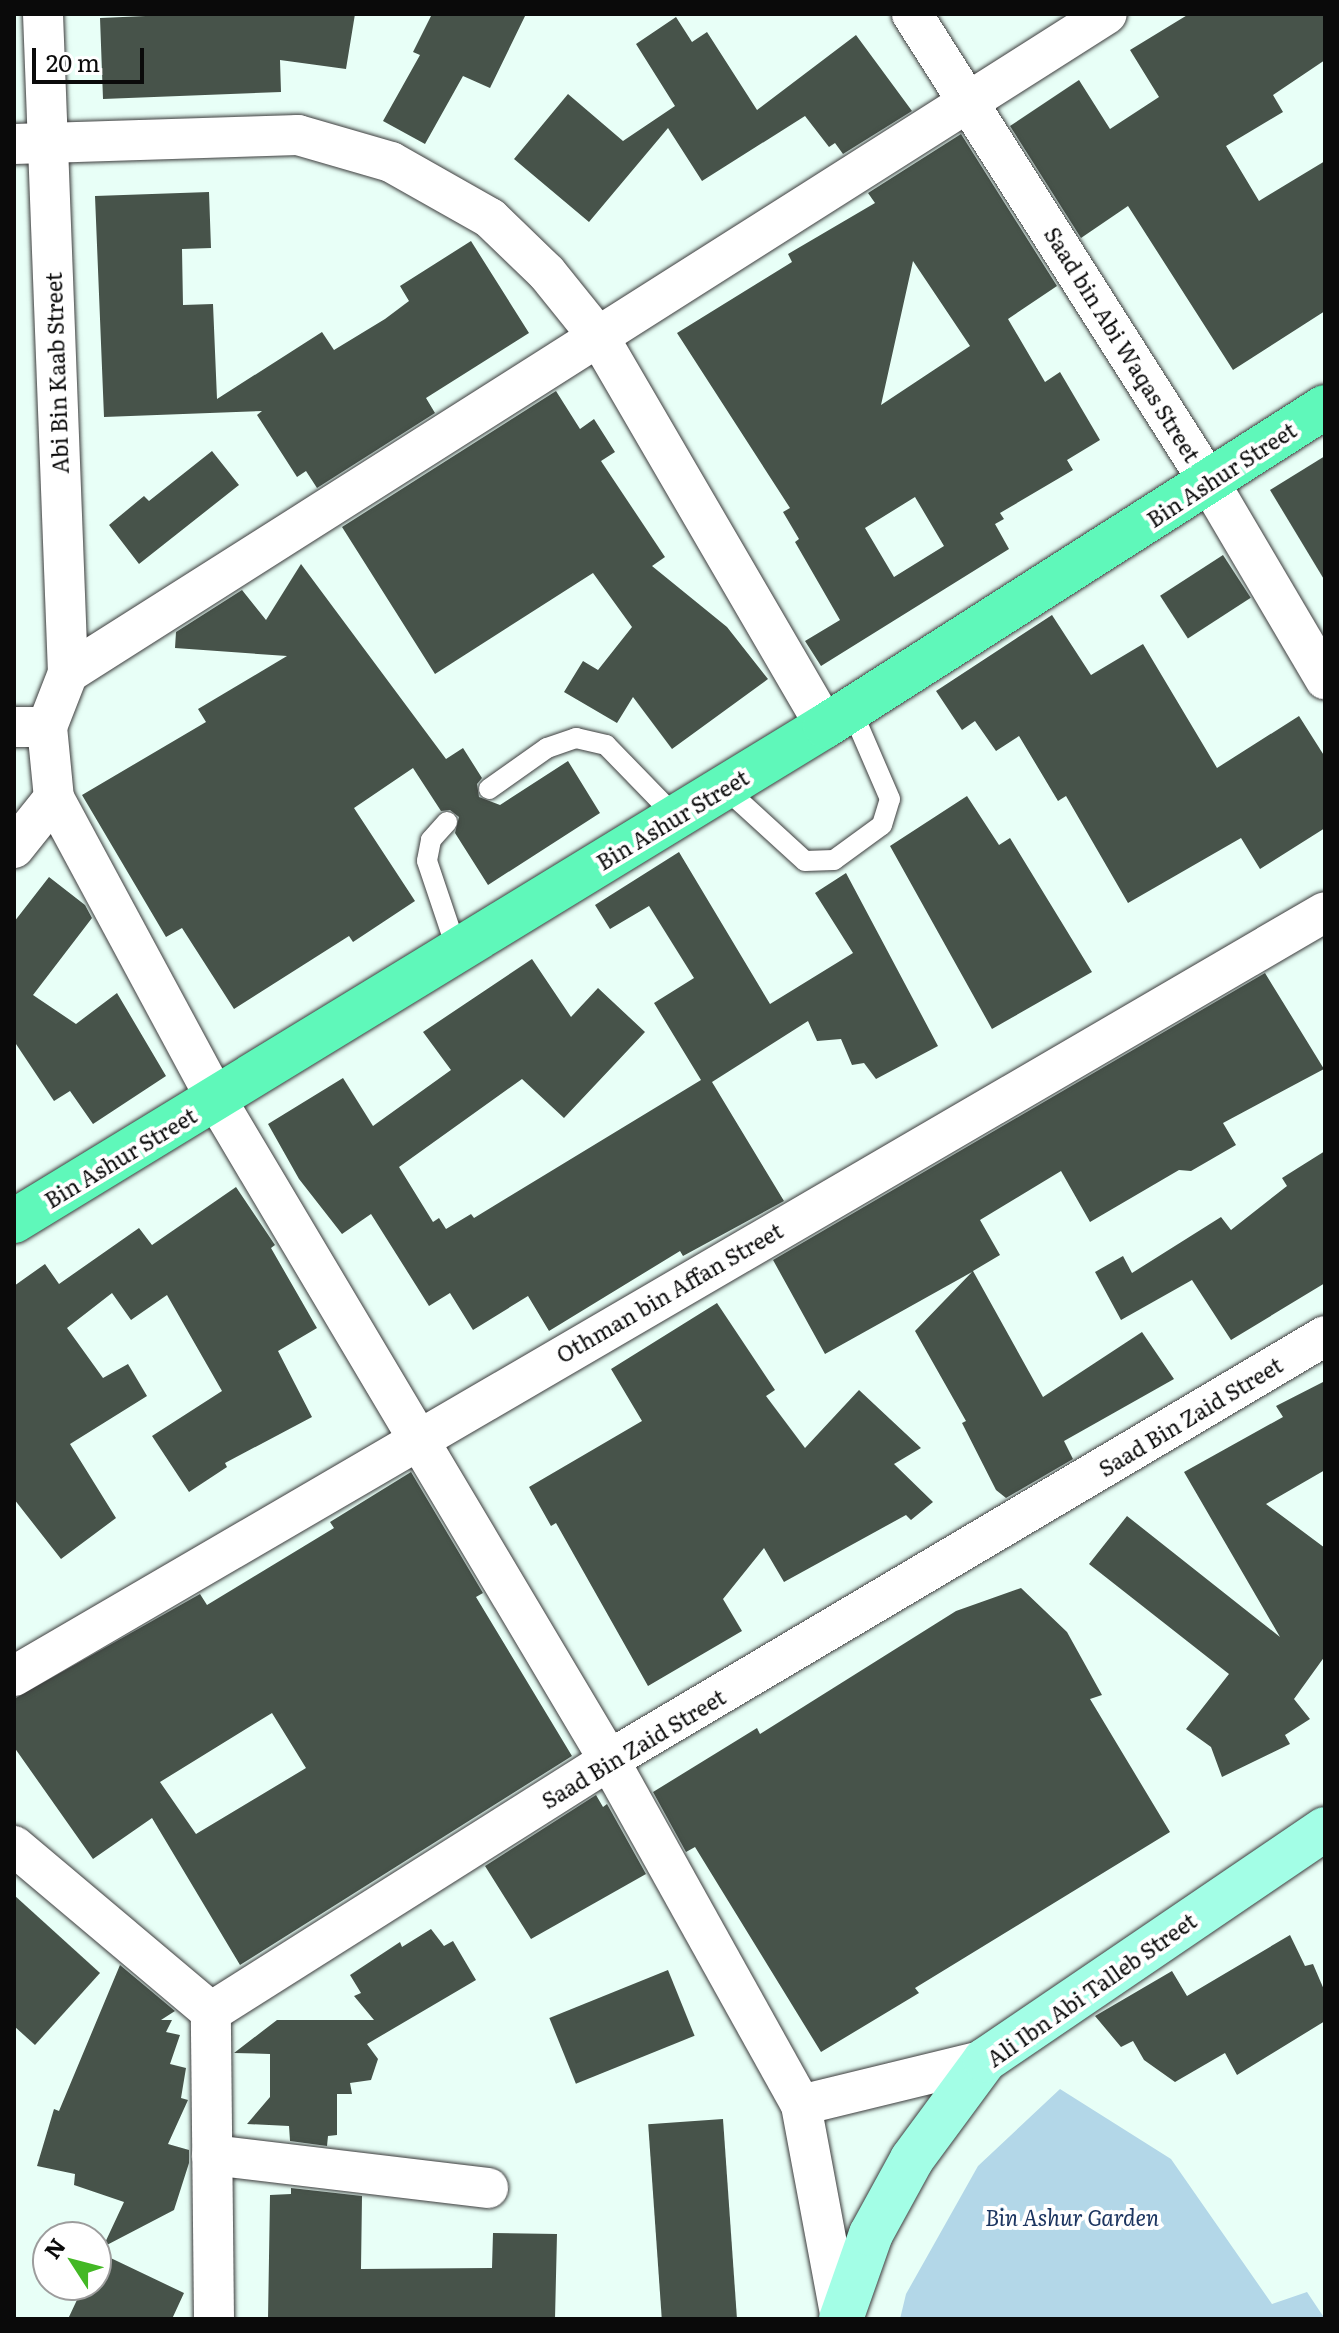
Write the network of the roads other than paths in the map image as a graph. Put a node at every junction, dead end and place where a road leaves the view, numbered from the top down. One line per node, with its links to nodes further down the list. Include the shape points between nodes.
1 (43, 14): 5 (street, Abi Bin Kaab Street)
2 (912, 14): 4 (street, Saad bin Abi Waqas Street)
3 (1107, 14): 4 (street)
4 (971, 102): 6 (street); 8 (street, Saad bin Abi Waqas Street)
5 (30, 144): 6 (street, via 298,135 391,162 490,218 547,273); 9 (street, Abi Bin Kaab Street)
6 (600, 339): 9 (street); 11 (street)
7 (1325, 407): 8 (main road, Bin Ashur Street)
8 (1209, 482): 10 (street, Saad bin Abi Waqas Street); 11 (main road, Bin Ashur Street)
9 (68, 673): 12 (street, Abi Bin Kaab Street)
10 (1325, 679)
11 (838, 718): 13 (main road, Bin Ashur Street); 13 (lane, via 890,799 882,825 834,860 805,861)
12 (30, 727): 15 (street)
13 (725, 788): 16 (main road, Bin Ashur Street)
14 (489, 789): 16 (lane, via 547,748 576,738 606,745)
15 (54, 798): 18 (street); 21 (street)
16 (676, 817): 20 (main road, Bin Ashur Street)
17 (447, 822): 20 (lane, via 431,840 427,861)
18 (14, 848)
19 (1325, 912): 24 (street, Othman bin Affan Street)
20 (456, 947): 21 (main road, Bin Ashur Street)
21 (216, 1099): 22 (main road, Bin Ashur Street); 24 (street)
22 (14, 1221)
23 (1325, 1336): 26 (street, Saad Bin Zaid Street)
24 (417, 1438): 25 (street, Othman bin Affan Street); 26 (street)
25 (14, 1676)
26 (609, 1760): 29 (street, Saad Bin Zaid Street); 31 (street)
27 (1325, 1829): 30 (street, Ali Ibn Abi Talleb Street)
28 (14, 1846): 29 (street)
29 (211, 2012): 32 (street)
30 (985, 2060): 31 (street); 35 (street, Ali Ibn Abi Talleb Street, via 951,2099 905,2171 871,2234)
31 (801, 2105): 35 (street)
32 (212, 2155): 33 (street); 34 (street)
33 (488, 2188)
34 (214, 2319)
35 (841, 2319)

